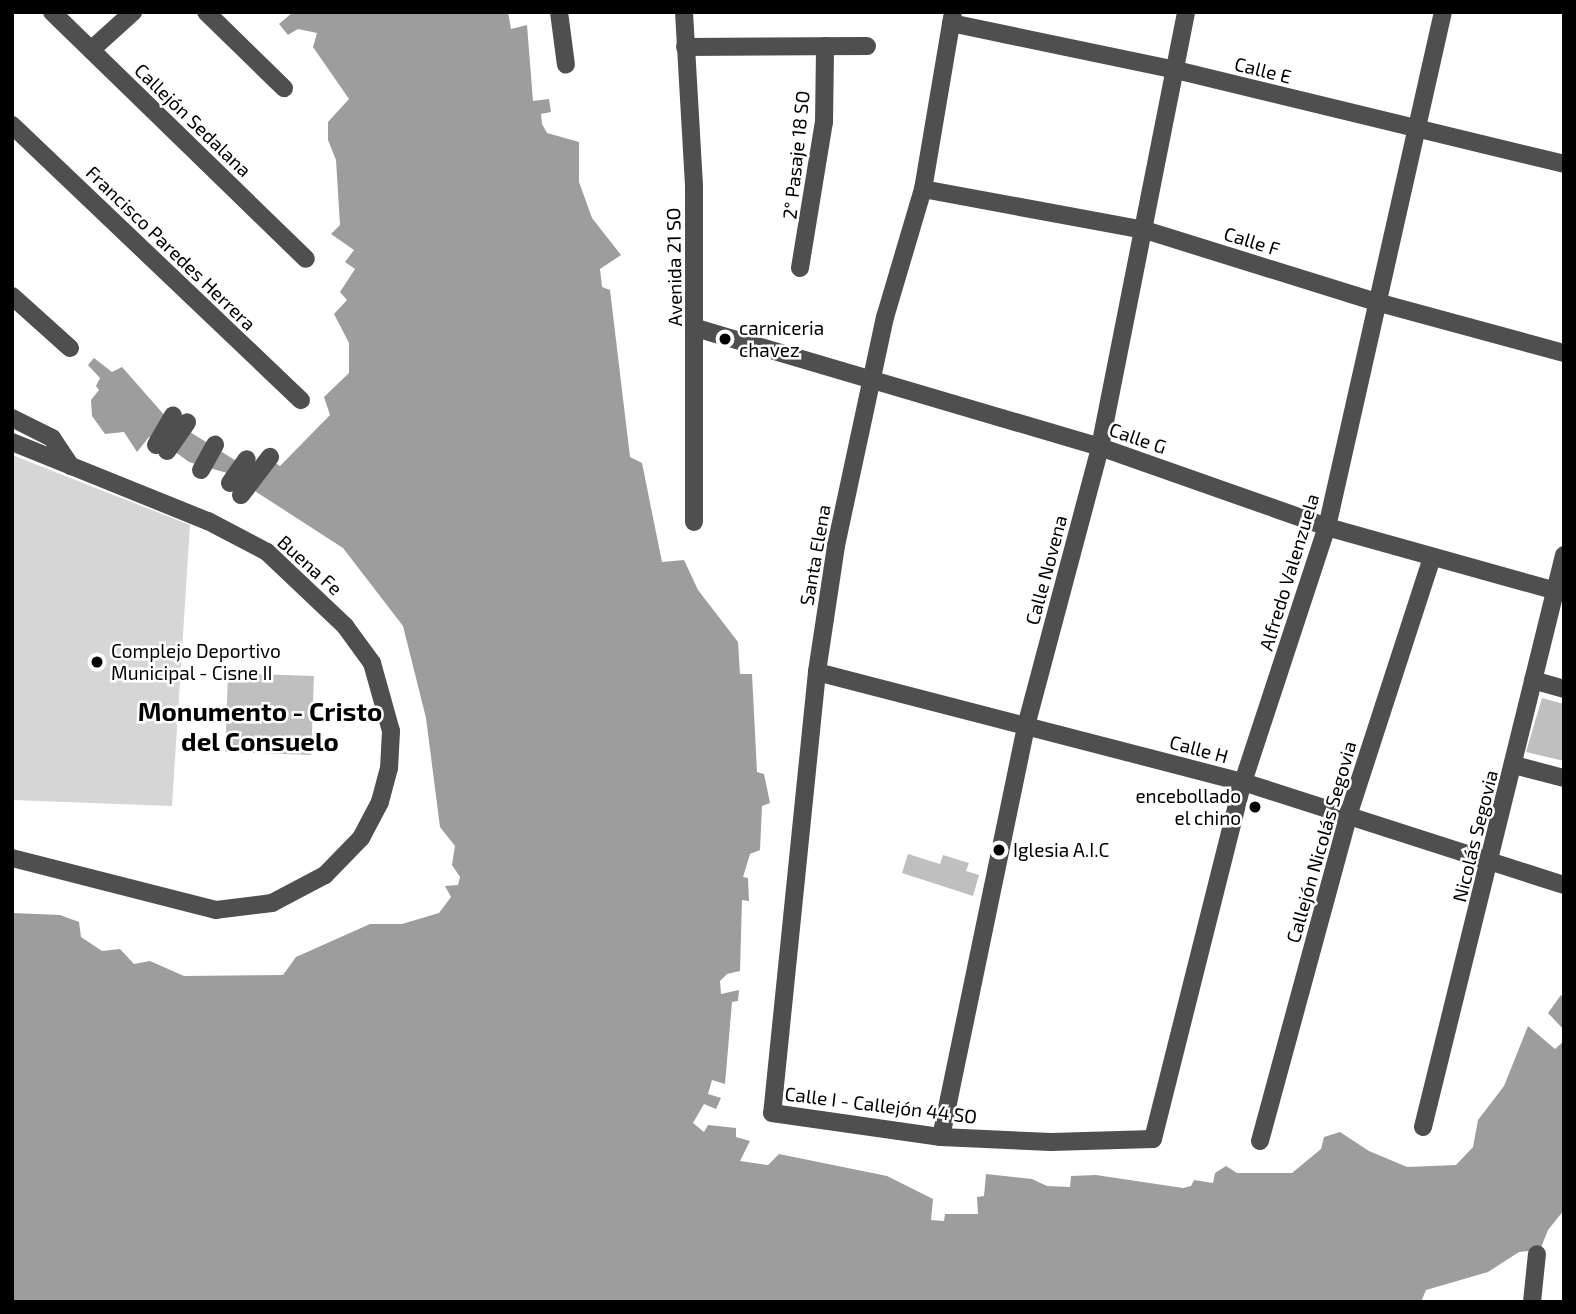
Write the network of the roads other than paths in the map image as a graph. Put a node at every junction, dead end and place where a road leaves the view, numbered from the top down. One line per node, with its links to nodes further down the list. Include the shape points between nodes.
1 (52, 12): 12 (street, Callejón Sedalana)
2 (133, 12): 12 (street)
3 (206, 12): 15 (street)
4 (559, 12): 13 (street)
5 (684, 12): 11 (street, Avenida 21 SO)
6 (1186, 12): 14 (street, Calle Novena)
7 (1443, 12): 17 (street, Alfredo Valenzuela)
8 (952, 18): 14 (street, Calle E); 19 (street, Santa Elena)
9 (825, 46): 10 (street); 11 (street); 22 (street, 2° Pasaje 18 SO, via 819,159)
10 (867, 46)
11 (685, 47): 25 (street, Avenida 21 SO)
12 (91, 50): 21 (street, Callejón Sedalana)
13 (566, 65)
14 (1175, 70): 17 (street, Calle E); 20 (street, Calle Novena)
15 (284, 88)
16 (12, 125): 29 (street, Francisco Paredes Herrera)
17 (1419, 130): 18 (street, Calle E); 24 (street, Alfredo Valenzuela)
18 (1564, 164)
19 (923, 188): 20 (street, Calle F); 28 (street, Santa Elena)
20 (1145, 230): 24 (street, Calle F); 33 (street, Calle Novena)
21 (306, 259)
22 (800, 268)
23 (12, 296): 26 (street)
24 (1380, 303): 27 (street, Calle F); 41 (street, Alfredo Valenzuela)
25 (696, 328): 28 (street, Calle G); 40 (street, Avenida 21 SO)
26 (70, 348)
27 (1564, 353)
28 (871, 379): 33 (street, Calle G); 45 (street, Santa Elena, via 836,546)
29 (301, 400)
30 (12, 418): 38 (street, via 52,438)
31 (186, 423): 35 (street)
32 (12, 442): 38 (street, Buena Fe)
33 (1101, 447): 41 (street, Calle G); 48 (street, Calle Novena)
34 (220, 449): 39 (street)
35 (167, 451)
36 (270, 457): 37 (street, via 236,489)
37 (247, 459)
38 (71, 466): 53 (street, Buena Fe, via 208,521 267,552 345,626 372,663 391,732 389,768 380,802 361,838 326,875 272,903 216,910)
39 (206, 472)
40 (694, 522)
41 (1327, 527): 43 (street, Calle G); 51 (street, Alfredo Valenzuela)
42 (1564, 555): 44 (street, Nicolás Segovia)
43 (1433, 558): 44 (street, Calle G); 52 (street, Callejón Nicolás Segovia)
44 (1559, 592): 46 (street, Nicolás Segovia)
45 (817, 672): 48 (street, Calle H); 56 (street, Santa Elena)
46 (1533, 680): 47 (street); 49 (street, Nicolás Segovia)
47 (1564, 689)
48 (1026, 726): 51 (street, Calle H); 58 (street, Calle Novena)
49 (1514, 765): 50 (street); 54 (street, Nicolás Segovia)
50 (1564, 778)
51 (1243, 782): 52 (street, Calle H); 59 (street, Alfredo Valenzuela)
52 (1348, 816): 54 (street, Calle H); 60 (street, Callejón Nicolás Segovia)
53 (12, 858)
54 (1490, 862): 55 (street, Calle H); 57 (street, Nicolás Segovia)
55 (1564, 885)
56 (772, 1113): 58 (street, Calle I - Callejón 44 SO)
57 (1423, 1127)
58 (941, 1137): 59 (street, Calle I - Callejón 44 SO, via 1051,1142)
59 (1153, 1139)
60 (1260, 1141)
61 (1537, 1254): 62 (street)
62 (1532, 1302)

